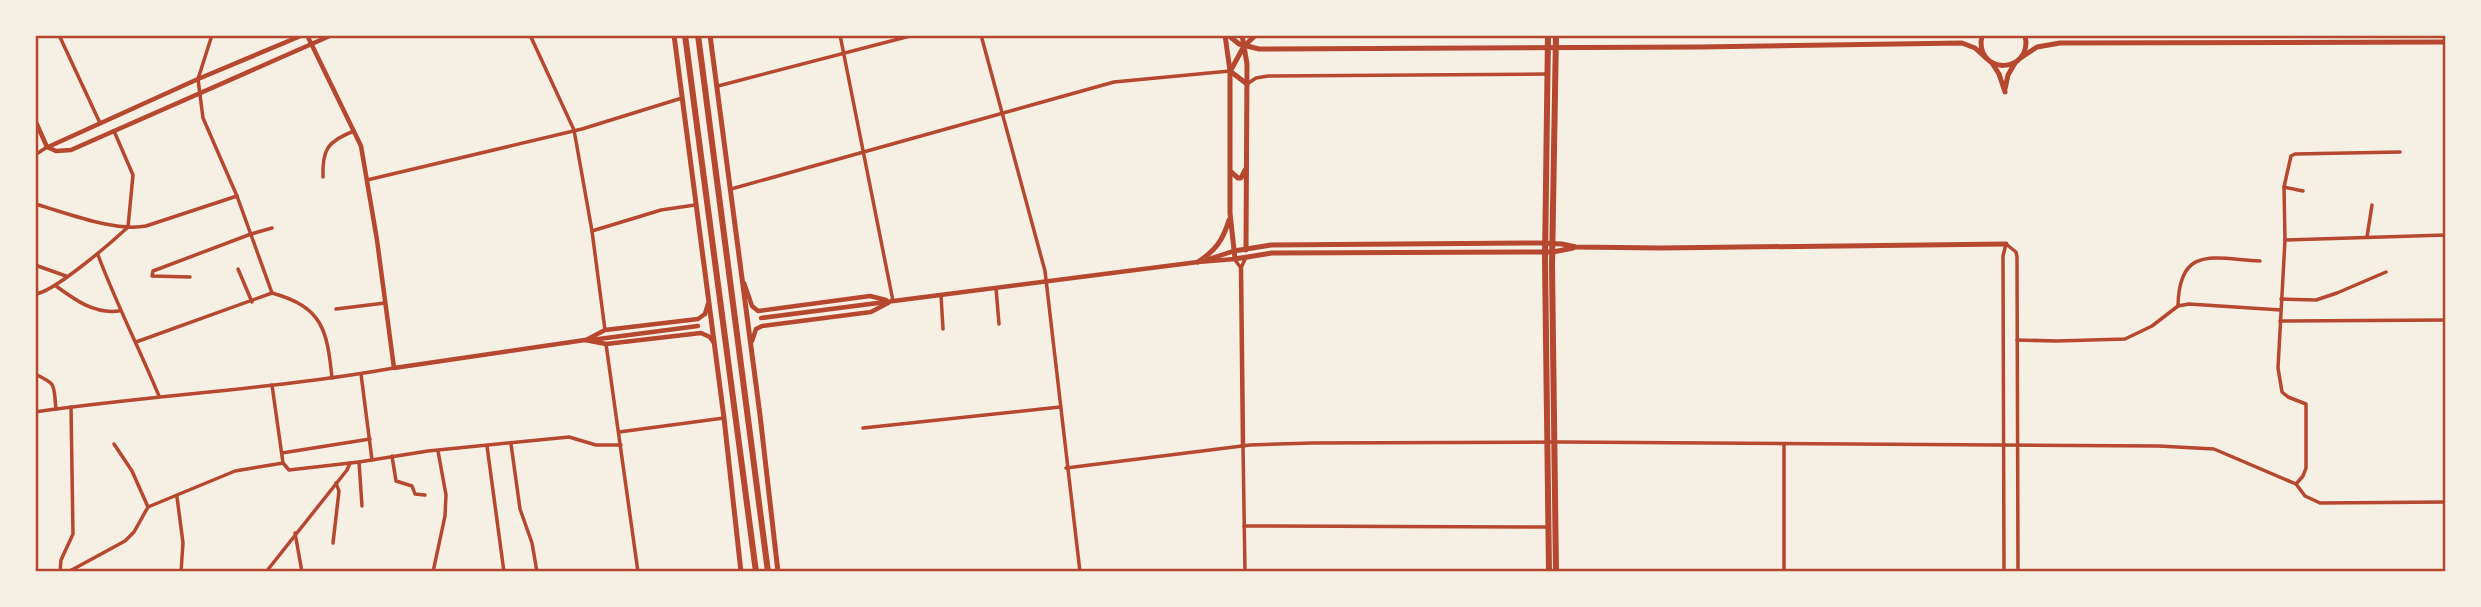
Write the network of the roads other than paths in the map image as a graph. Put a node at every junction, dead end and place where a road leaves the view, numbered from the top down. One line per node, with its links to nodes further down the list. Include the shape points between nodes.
1 (59, 35): 39 (street)
2 (212, 35): 32 (street)
3 (305, 35): 21 (street); 32 (street)
4 (332, 35): 21 (street)
5 (530, 35): 40 (street)
6 (674, 35): 36 (main road)
7 (685, 35): 165 (main road)
8 (698, 35): 166 (main road)
9 (710, 35): 34 (main road)
10 (840, 35): 25 (street)
11 (914, 35): 25 (street)
12 (981, 35): 37 (street)
13 (1227, 35): 22 (main road); 30 (main road)
14 (1242, 35): 22 (main road)
15 (1256, 35): 22 (main road)
16 (1548, 35): 23 (main road)
17 (1556, 35): 23 (main road)
18 (1982, 35): 27 (main road, via 1981,47)
19 (2025, 35): 26 (main road)
20 (2446, 42): 26 (main road, via 2060,43 2037,47)
21 (312, 45): 35 (street); 42 (street)
22 (1244, 46): 24 (main road); 29 (main road); 30 (main road)
23 (1552, 46): 24 (main road); 27 (main road, via 1962,43); 31 (main road); 63 (main road)
24 (1259, 49): 29 (main road)
25 (844, 54): 34 (street); 44 (street)
26 (2022, 57): 28 (main road)
27 (1989, 60): 28 (main road, via 2003,66); 28 (main road, via 2004,92)
28 (2015, 63)
29 (1247, 64): 33 (main road)
30 (1230, 71): 33 (main road); 37 (street, via 1121,80); 48 (main road)
31 (1547, 74): 33 (street, via 1268,76); 63 (main road)
32 (198, 79): 35 (street); 39 (street)
33 (1247, 84): 47 (main road)
34 (718, 86): 52 (main road)
35 (198, 93): 41 (street); 54 (street, via 203,118)
36 (682, 98): 40 (street); 56 (main road)
37 (1003, 113): 44 (street); 85 (street)
38 (35, 120): 43 (street)
39 (100, 123): 43 (street)
40 (574, 130): 50 (street); 61 (street)
41 (114, 131): 43 (street, via 71,150); 59 (street, via 133,175)
42 (354, 131): 49 (street, via 331,142 323,156); 50 (street)
43 (47, 147): 46 (street)
44 (862, 152): 52 (street); 92 (street)
45 (2400, 152): 51 (street, via 2291,156)
46 (35, 155)
47 (1246, 169): 48 (main road, via 1241,178); 70 (main road)
48 (1230, 170): 58 (main road)
49 (323, 177)
50 (367, 180): 95 (street)
51 (2284, 187): 53 (street); 66 (street)
52 (731, 189): 84 (main road)
53 (2303, 191)
54 (237, 196): 59 (street, via 146,226); 62 (street)
55 (35, 204): 59 (street)
56 (696, 205): 61 (street, via 661,210); 94 (main road)
57 (2372, 205): 65 (street)
58 (1230, 213): 71 (main road); 77 (main road, via 1220,244)
59 (128, 227): 73 (street)
60 (272, 228): 62 (street)
61 (592, 231): 106 (street)
62 (251, 233): 83 (street, via 151,274); 88 (street)
63 (1549, 235): 67 (main road)
64 (2446, 235): 65 (street)
65 (2367, 237): 66 (street)
66 (2285, 240): 91 (street)
67 (1546, 243): 69 (main road); 70 (main road); 72 (main road)
68 (2006, 244): 69 (main road); 108 (street, via 2016,252); 134 (street)
69 (1577, 247): 72 (main road)
70 (1246, 248): 71 (main road); 74 (main road)
71 (1234, 251): 75 (main road); 77 (street)
72 (1546, 252): 74 (main road); 127 (main road)
73 (98, 255): 82 (street); 99 (street)
74 (1246, 257): 75 (main road); 79 (street)
75 (1235, 259): 77 (street); 79 (street)
76 (2260, 261): 96 (street, via 2194,261 2184,274)
77 (1198, 262): 85 (street)
78 (35, 265): 82 (street)
79 (1241, 268): 133 (street)
80 (238, 269): 93 (street)
81 (2386, 272): 91 (street, via 2316,300)
82 (66, 276): 86 (street)
83 (190, 277)
84 (743, 277): 92 (street, via 751,306 758,311 870,296); 112 (main road)
85 (1047, 282): 87 (street); 120 (street)
86 (56, 286): 89 (street); 99 (street, via 100,312)
87 (996, 288): 90 (street); 103 (street)
88 (272, 293): 93 (street); 116 (street, via 288,297 314,315 326,334)
89 (35, 294)
90 (941, 295): 92 (street); 105 (street)
91 (2281, 299): 98 (street)
92 (892, 301): 100 (street); 112 (street, via 871,312 760,327 754,332)
93 (252, 302): 109 (street)
94 (709, 302): 106 (street, via 698,319); 111 (main road)
95 (385, 303): 97 (street); 113 (street)
96 (2178, 306): 98 (street); 108 (street, via 2125,339)
97 (335, 309)
98 (2281, 310): 102 (street)
99 (119, 311): 109 (street)
100 (761, 318)
101 (2446, 320): 102 (street)
102 (2280, 321): 145 (street, via 2281,387 2306,407 2306,468)
103 (999, 324)
104 (698, 326): 107 (street)
105 (943, 329)
106 (605, 330): 107 (street)
107 (585, 340): 110 (street); 113 (street)
108 (2017, 340): 135 (street)
109 (135, 342): 118 (street)
110 (606, 344): 111 (street, via 701,333); 125 (street)
111 (714, 344): 123 (main road)
112 (751, 352): 167 (main road)
113 (394, 368): 115 (street)
114 (35, 374): 121 (street, via 54,384)
115 (361, 374): 116 (street); 126 (street)
116 (332, 377): 117 (street)
117 (272, 385): 118 (street); 137 (street)
118 (159, 396): 119 (street)
119 (71, 407): 121 (street); 155 (street, via 73,534)
120 (1060, 407): 124 (street); 143 (street)
121 (56, 409): 122 (street)
122 (35, 412)
123 (724, 418): 125 (street); 164 (main road)
124 (863, 428)
125 (619, 432): 131 (street)
126 (370, 439): 137 (street); 139 (street)
127 (1552, 442): 130 (street); 133 (street); 152 (main road)
128 (114, 444): 150 (street)
129 (511, 444): 131 (street, via 569,437); 132 (street); 162 (street, via 520,509)
130 (1784, 444): 134 (street); 172 (street)
131 (621, 445): 163 (street)
132 (487, 446): 136 (street); 161 (street)
133 (1243, 446): 143 (street); 151 (street)
134 (2004, 446): 135 (street); 173 (street)
135 (2018, 446): 145 (street, via 2210,448); 174 (street)
136 (438, 451): 138 (street); 160 (street, via 446,495)
137 (282, 453): 140 (street)
138 (392, 456): 139 (street); 146 (street, via 396,481)
139 (372, 460): 142 (street)
140 (283, 463): 141 (street, via 292,470); 147 (street, via 235,471)
141 (350, 463): 142 (street); 144 (street)
142 (359, 463): 149 (street)
143 (1066, 468): 168 (street)
144 (336, 483): 153 (street); 154 (street)
145 (2296, 484): 148 (street, via 2305,496 2320,503)
146 (425, 495)
147 (177, 497): 150 (street); 157 (street, via 183,543)
148 (2446, 502)
149 (362, 506)
150 (148, 507): 156 (street, via 125,541)
151 (1244, 526): 152 (street); 169 (street)
152 (1552, 527): 170 (main road); 171 (main road)
153 (295, 533): 158 (street); 159 (street)
154 (333, 543)
155 (60, 572)
156 (68, 572)
157 (181, 572)
158 (266, 572)
159 (302, 572)
160 (433, 572)
161 (504, 572)
162 (537, 572)
163 (638, 572)
164 (741, 572)
165 (756, 572)
166 (768, 572)
167 (778, 572)
168 (1080, 572)
169 (1245, 572)
170 (1549, 572)
171 (1556, 572)
172 (1784, 572)
173 (2004, 572)
174 (2018, 572)

